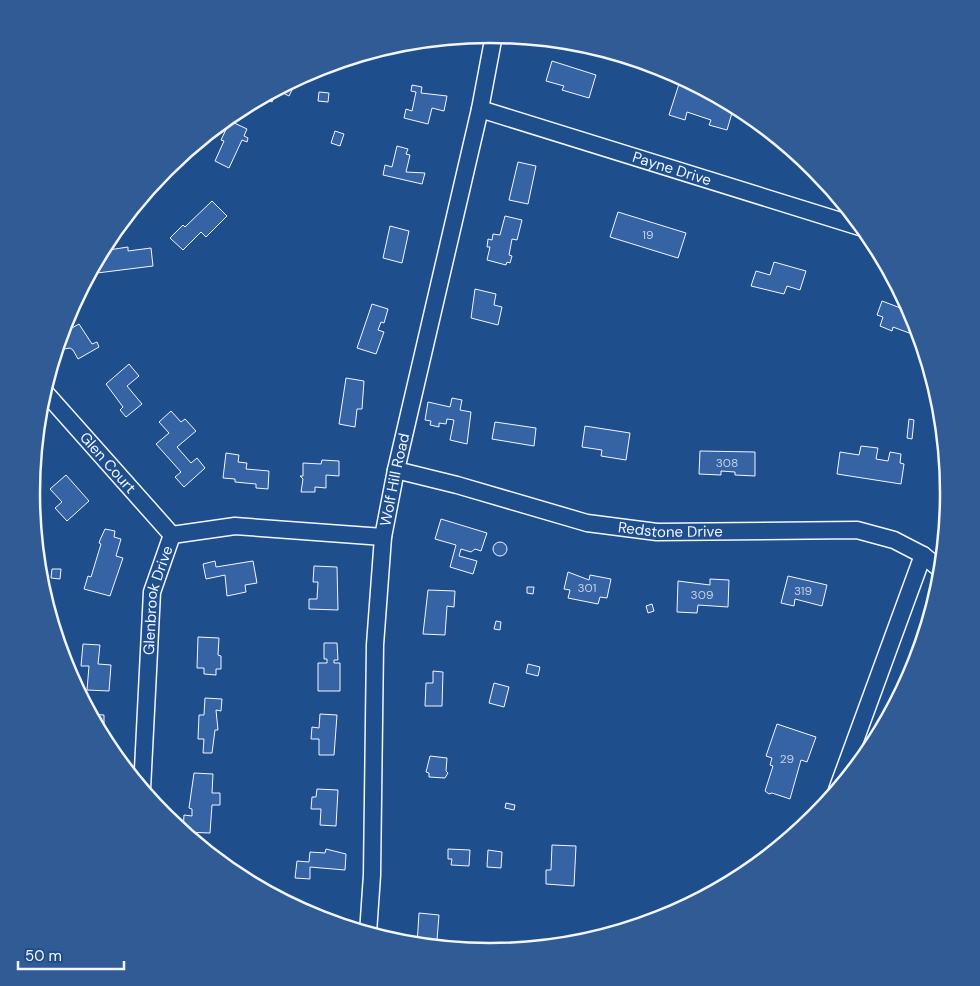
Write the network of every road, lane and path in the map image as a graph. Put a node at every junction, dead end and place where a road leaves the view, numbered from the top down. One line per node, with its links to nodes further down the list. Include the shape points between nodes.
1 (492, 43): 2 (street, Wolf Hill Road)
2 (480, 110): 3 (street, Payne Drive); 5 (street, Wolf Hill Road)
3 (850, 224)
4 (50, 398): 6 (street, Glen Court)
5 (396, 470): 7 (street, Wolf Hill Road); 8 (street, Redstone Drive, via 587,523 658,532 857,530 894,540)
6 (172, 535): 7 (street, Glenbrook Drive, via 235,526); 11 (street, Glenbrook Drive, via 152,592)
7 (383, 537): 12 (street, Wolf Hill Road, via 375,645)
8 (923, 555): 9 (street, Redstone Drive); 10 (street)
9 (934, 564)
10 (844, 770)
11 (143, 779)
12 (368, 926)

